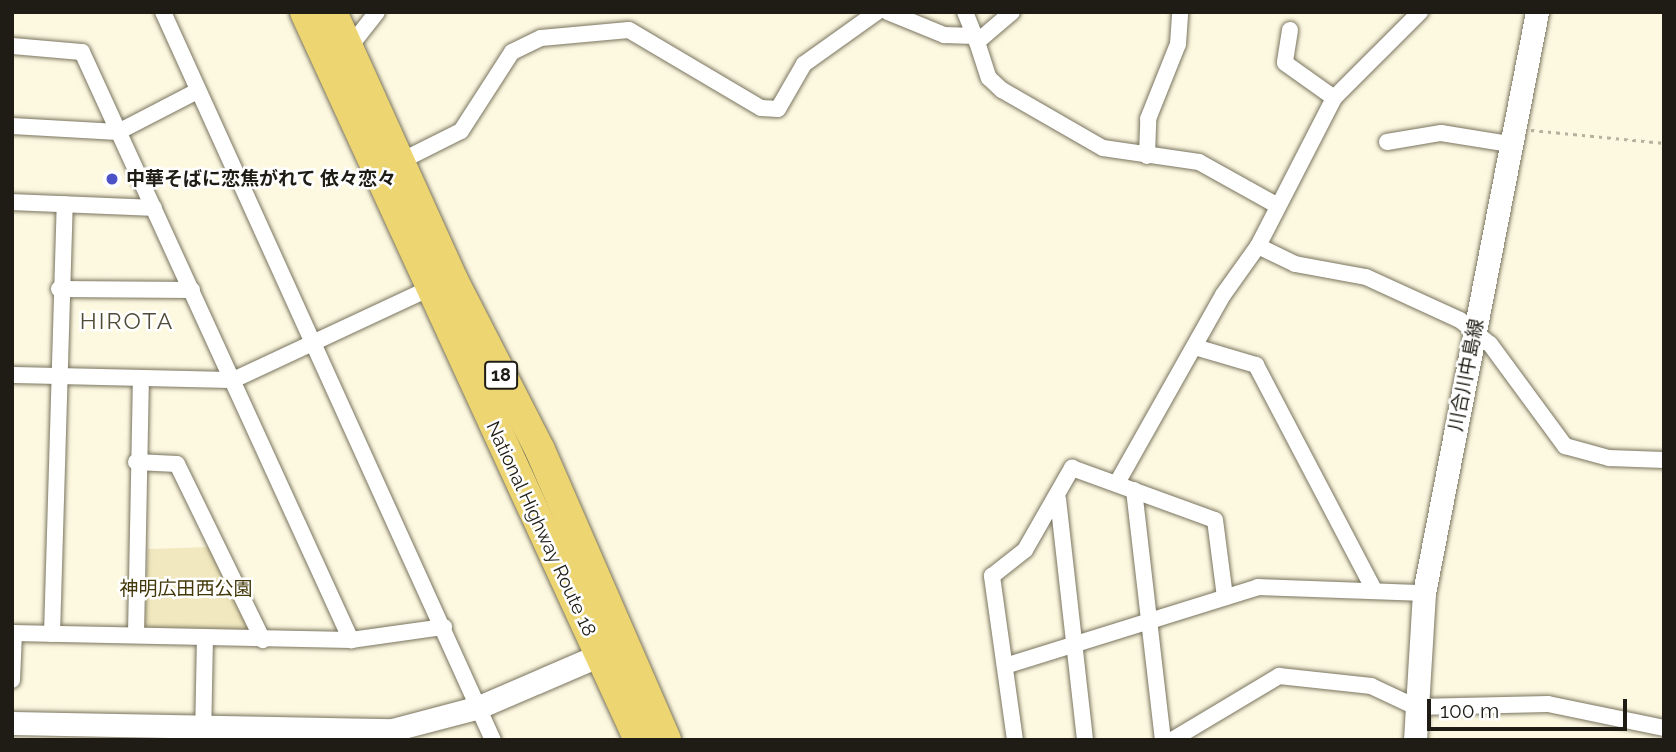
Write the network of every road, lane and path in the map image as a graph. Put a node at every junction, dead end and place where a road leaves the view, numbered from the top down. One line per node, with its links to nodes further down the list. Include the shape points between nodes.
1 (163, 12): 16 (street)
2 (304, 12): 31 (highway, National Highway Route 18 / 18)
3 (332, 12): 15 (highway, National Highway Route 18 / 18)
4 (377, 12): 15 (street)
5 (877, 12): 24 (street, via 804,64 778,109 761,108 629,30 541,38 512,52 461,131)
6 (888, 12): 13 (street, via 944,35)
7 (965, 12): 13 (street)
8 (1013, 12): 13 (street)
9 (1180, 12): 23 (street, via 1178,44 1148,118)
10 (1420, 12): 17 (street)
11 (1537, 12): 20 (main road, 川合川中島線)
12 (1290, 30): 17 (street, via 1285,62)
13 (976, 39): 23 (street, via 989,78 1002,90 1104,148)
14 (12, 46): 19 (street, via 82,52)
15 (348, 49): 24 (highway, National Highway Route 18 / 18)
16 (197, 91): 19 (street); 34 (street)
17 (1334, 97): 27 (street)
18 (12, 126): 19 (street)
19 (118, 132): 28 (street)
20 (1512, 136): 21 (street, via 1441,133); 22 (path); 33 (main road, 川合川中島線)
21 (1387, 142)
22 (1664, 143)
23 (1147, 156): 27 (street, via 1199,162)
24 (400, 162): 57 (highway, National Highway Route 18 / 18, via 540,450)
25 (12, 202): 26 (street)
26 (65, 204): 28 (street); 30 (street)
27 (1278, 206): 29 (street)
28 (154, 208): 32 (street)
29 (1258, 246): 33 (street, via 1295,264 1366,277 1418,297); 35 (street)
30 (59, 289): 32 (street); 37 (street)
31 (428, 289): 34 (street); 57 (highway, National Highway Route 18 / 18)
32 (192, 290): 39 (street)
33 (1475, 332): 40 (street, via 1565,446 1609,458); 46 (main road, 川合川中島線)
34 (314, 345): 39 (street); 49 (street)
35 (1195, 347): 42 (street); 45 (street, via 1256,365)
36 (12, 375): 37 (street)
37 (55, 376): 38 (street); 51 (street)
38 (141, 378): 39 (street); 41 (street)
39 (233, 380): 55 (street)
40 (1664, 460)
41 (136, 462): 52 (street); 54 (street, via 177,464)
42 (1117, 483): 43 (street); 44 (street, via 1072,468)
43 (1134, 490): 47 (street, via 1215,520); 48 (street)
44 (1058, 499): 56 (street); 58 (street, via 1025,550 992,576)
45 (1374, 590): 46 (street); 47 (street, via 1258,587)
46 (1424, 593): 61 (main road, 川合川中島線)
47 (1225, 597): 48 (street)
48 (1149, 621): 56 (street); 71 (street)
49 (444, 626): 55 (street); 60 (street)
50 (13, 633): 51 (street); 59 (street)
51 (52, 634): 52 (street)
52 (136, 635): 53 (street)
53 (205, 640): 54 (street); 64 (street)
54 (263, 640): 55 (street)
55 (351, 640)
56 (1077, 643): 58 (street); 70 (street)
57 (610, 650): 60 (main road); 67 (highway, National Highway Route 18 / 18); 68 (highway, National Highway Route 18 / 18)
58 (1005, 666): 69 (street)
59 (12, 680)
60 (479, 707): 65 (main road); 66 (street)
61 (1416, 707): 63 (street, via 1548,705); 72 (street, via 1371,686 1279,676); 73 (main road, 川合川中島線)
62 (12, 723): 64 (main road)
63 (1664, 728)
64 (203, 734): 65 (main road)
65 (394, 735)
66 (493, 740)
67 (639, 740)
68 (666, 740)
69 (1015, 740)
70 (1086, 740)
71 (1163, 740)
72 (1172, 740)
73 (1415, 740)

